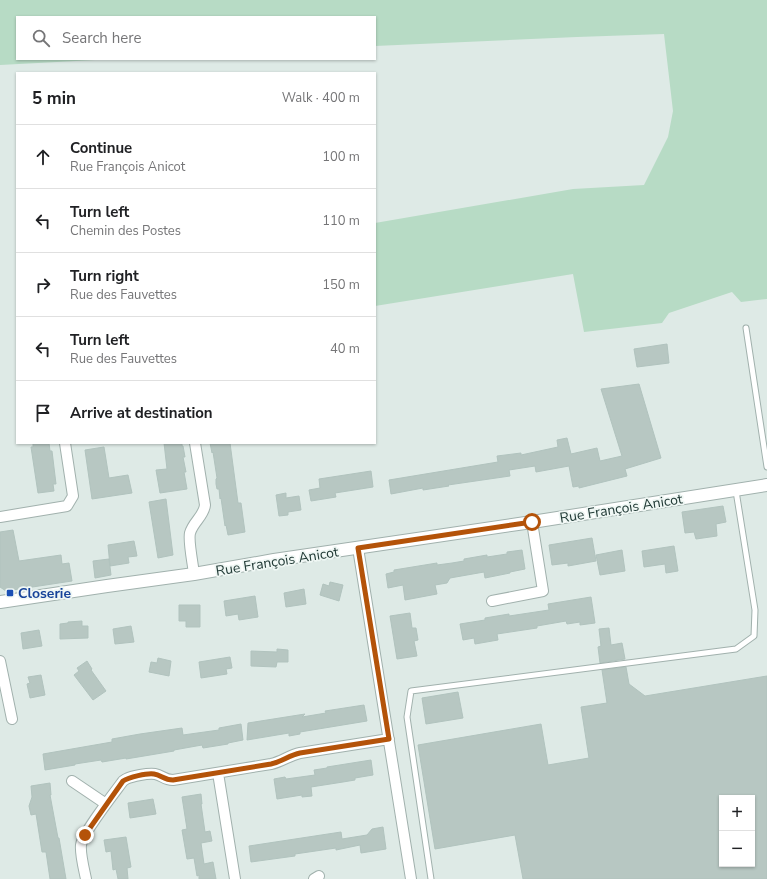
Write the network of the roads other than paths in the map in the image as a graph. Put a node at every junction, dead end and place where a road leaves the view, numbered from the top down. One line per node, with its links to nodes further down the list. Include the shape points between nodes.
1 (746, 328): 4 (lane)
2 (65, 444): 7 (street, via 73,496 67,506)
3 (195, 444): 10 (street, via 205,505 189,534)
4 (767, 466)
5 (767, 486): 6 (street, Rue François Anicot)
6 (736, 491): 8 (street, Rue François Anicot); 22 (lane, via 755,610 754,636 736,649 411,691 407,717)
7 (0, 517)
8 (532, 522): 9 (street, Rue François Anicot); 11 (street, via 543,591)
9 (358, 548): 10 (street, Rue François Anicot); 15 (street)
10 (194, 574): 12 (street, Rue François Anicot)
11 (492, 601)
12 (0, 602)
13 (0, 661): 14 (street)
14 (12, 719)
15 (389, 739): 16 (street, via 300,753 271,764); 21 (street)
16 (218, 773): 18 (street, via 173,780 155,774 129,778 123,781); 20 (street)
17 (72, 781): 18 (street)
18 (106, 804): 19 (street, via 82,842)
19 (86, 879)
20 (236, 879)
21 (411, 879)
22 (431, 879)

